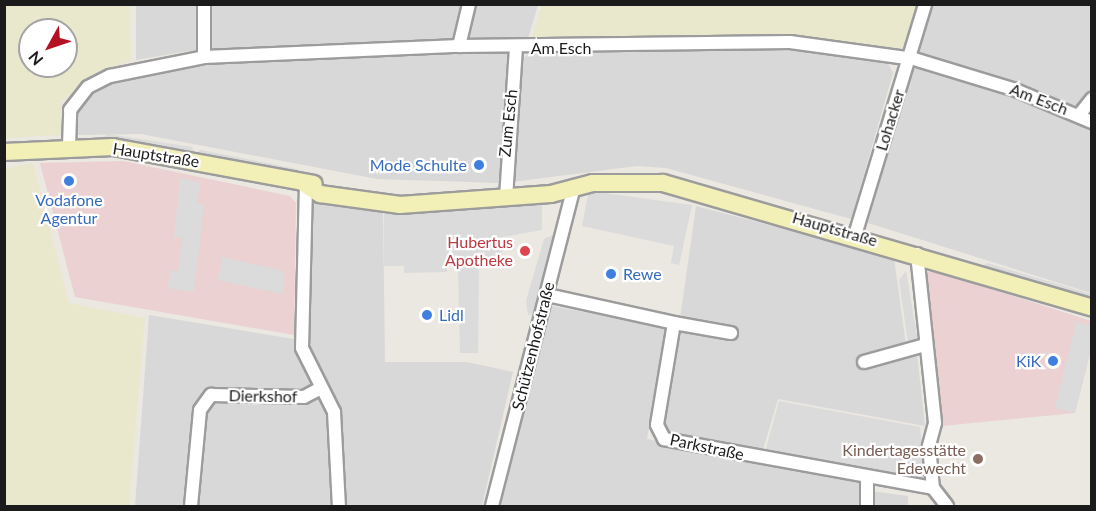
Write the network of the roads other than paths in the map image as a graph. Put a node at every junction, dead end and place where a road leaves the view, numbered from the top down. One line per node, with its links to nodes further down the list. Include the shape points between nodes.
1 (204, 4): 6 (street)
2 (469, 4): 4 (street)
3 (925, 4): 7 (street, Lohacker)
4 (459, 46): 5 (street, Am Esch); 6 (street, Am Esch)
5 (516, 48): 7 (street, Am Esch, via 790,42); 15 (street, Zum Esch)
6 (204, 57): 11 (street, Am Esch, via 110,76 88,87 70,110)
7 (909, 58): 9 (street, Am Esch); 16 (street, Lohacker)
8 (1092, 99): 9 (street)
9 (1079, 115): 10 (street, Am Esch)
10 (1092, 122)
11 (69, 146): 12 (main road, Hauptstraße); 13 (main road, Hauptstraße, via 136,149)
12 (4, 152)
13 (306, 184): 15 (main road, Hauptstraße, via 401,195); 24 (street, Dierkshof, via 302,348)
14 (574, 186): 15 (main road, Hauptstraße); 16 (main road, Hauptstraße, via 663,183); 18 (street, Schützenhofstraße)
15 (506, 193)
16 (855, 235): 17 (main road, Hauptstraße)
17 (917, 254): 19 (main road, Hauptstraße); 22 (street)
18 (547, 296): 20 (street); 29 (street, Schützenhofstraße)
19 (1092, 308)
20 (674, 323): 21 (street); 25 (street, Parkstraße, via 657,425 664,439)
21 (730, 333)
22 (925, 345): 23 (street); 26 (street, via 935,423 929,446)
23 (864, 362)
24 (321, 388): 27 (street, Dierkshof, via 304,397 211,395 200,410); 28 (street, Dierkshof, via 334,412)
25 (867, 478): 26 (street, Parkstraße); 30 (street)
26 (933, 488): 31 (street)
27 (191, 507)
28 (339, 507)
29 (492, 507)
30 (867, 507)
31 (946, 507)

